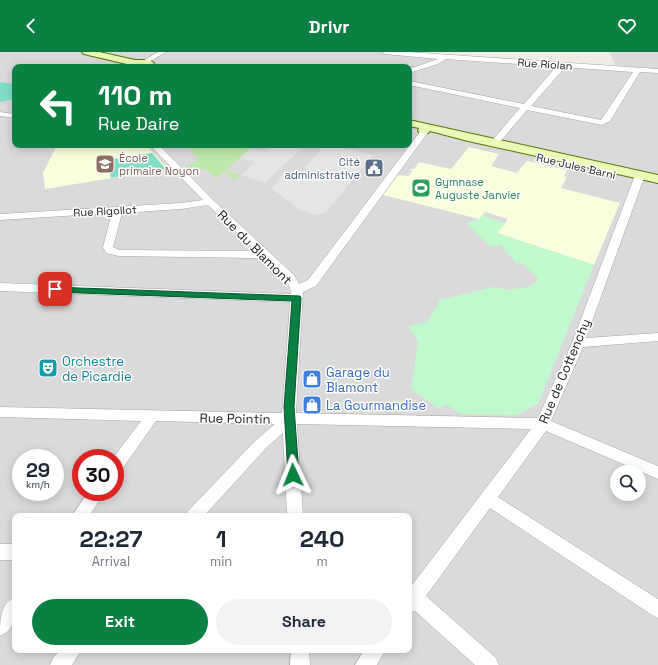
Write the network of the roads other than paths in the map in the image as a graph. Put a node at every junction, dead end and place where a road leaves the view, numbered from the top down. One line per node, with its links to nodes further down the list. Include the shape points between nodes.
1 (88, 52): 5 (main road)
2 (163, 52): 6 (street)
3 (385, 52): 4 (street, Rue Riolan)
4 (444, 58): 8 (street, Rue Riolan); 9 (street)
5 (142, 64)
6 (147, 64)
7 (558, 70): 12 (street)
8 (638, 70): 10 (street, Rue Riolan); 12 (street, via 606,121 602,123)
9 (412, 71)
10 (658, 71)
11 (412, 84): 12 (street)
12 (525, 107): 18 (street)
13 (0, 114): 14 (street)
14 (12, 116)
15 (412, 124): 17 (main road, Rue Jules Barni)
16 (412, 127): 17 (main road, Rue Jules Barni)
17 (429, 130): 18 (main road, Rue Jules Barni); 28 (street, via 312,283)
18 (492, 144): 20 (main road, Rue Jules Barni)
19 (157, 148): 23 (street, Rue du Blamont)
20 (639, 178): 21 (main road, Rue Jules Barni); 22 (main road, Rue Jules Barni); 30 (street, Rue de Cottenchy)
21 (658, 179)
22 (658, 186)
23 (210, 202): 24 (street, Rue Rigollot); 26 (street, Rue du Blamont)
24 (118, 210): 25 (street, Rue Rigollot); 26 (street, via 108,247 110,251 119,254)
25 (0, 217)
26 (264, 253): 28 (street, Rue du Blamont, via 290,278)
27 (0, 287): 28 (street)
28 (297, 294): 33 (street, Rue du Blamont)
29 (658, 337): 30 (street)
30 (578, 343): 34 (street, Rue de Cottenchy)
31 (0, 412): 32 (street, Rue Pointin)
32 (152, 416): 33 (street, Rue Pointin); 35 (street)
33 (290, 419): 34 (street, Rue Pointin); 40 (street, via 261,444); 41 (street, Rue du Blamont)
34 (543, 424): 36 (street); 37 (street, Rue de Cottenchy)
35 (124, 455)
36 (658, 473)
37 (487, 498): 44 (street, Rue de Cottenchy); 46 (street)
38 (91, 501): 39 (street)
39 (82, 513)
40 (197, 513)
41 (295, 513)
42 (0, 552): 43 (street)
43 (12, 552)
44 (412, 600)
45 (412, 602): 55 (street)
46 (658, 609)
47 (12, 610): 48 (street)
48 (0, 627)
49 (70, 653): 52 (street)
50 (300, 653): 53 (street)
51 (374, 653): 54 (street)
52 (60, 665)
53 (300, 665)
54 (365, 665)
55 (489, 665)

